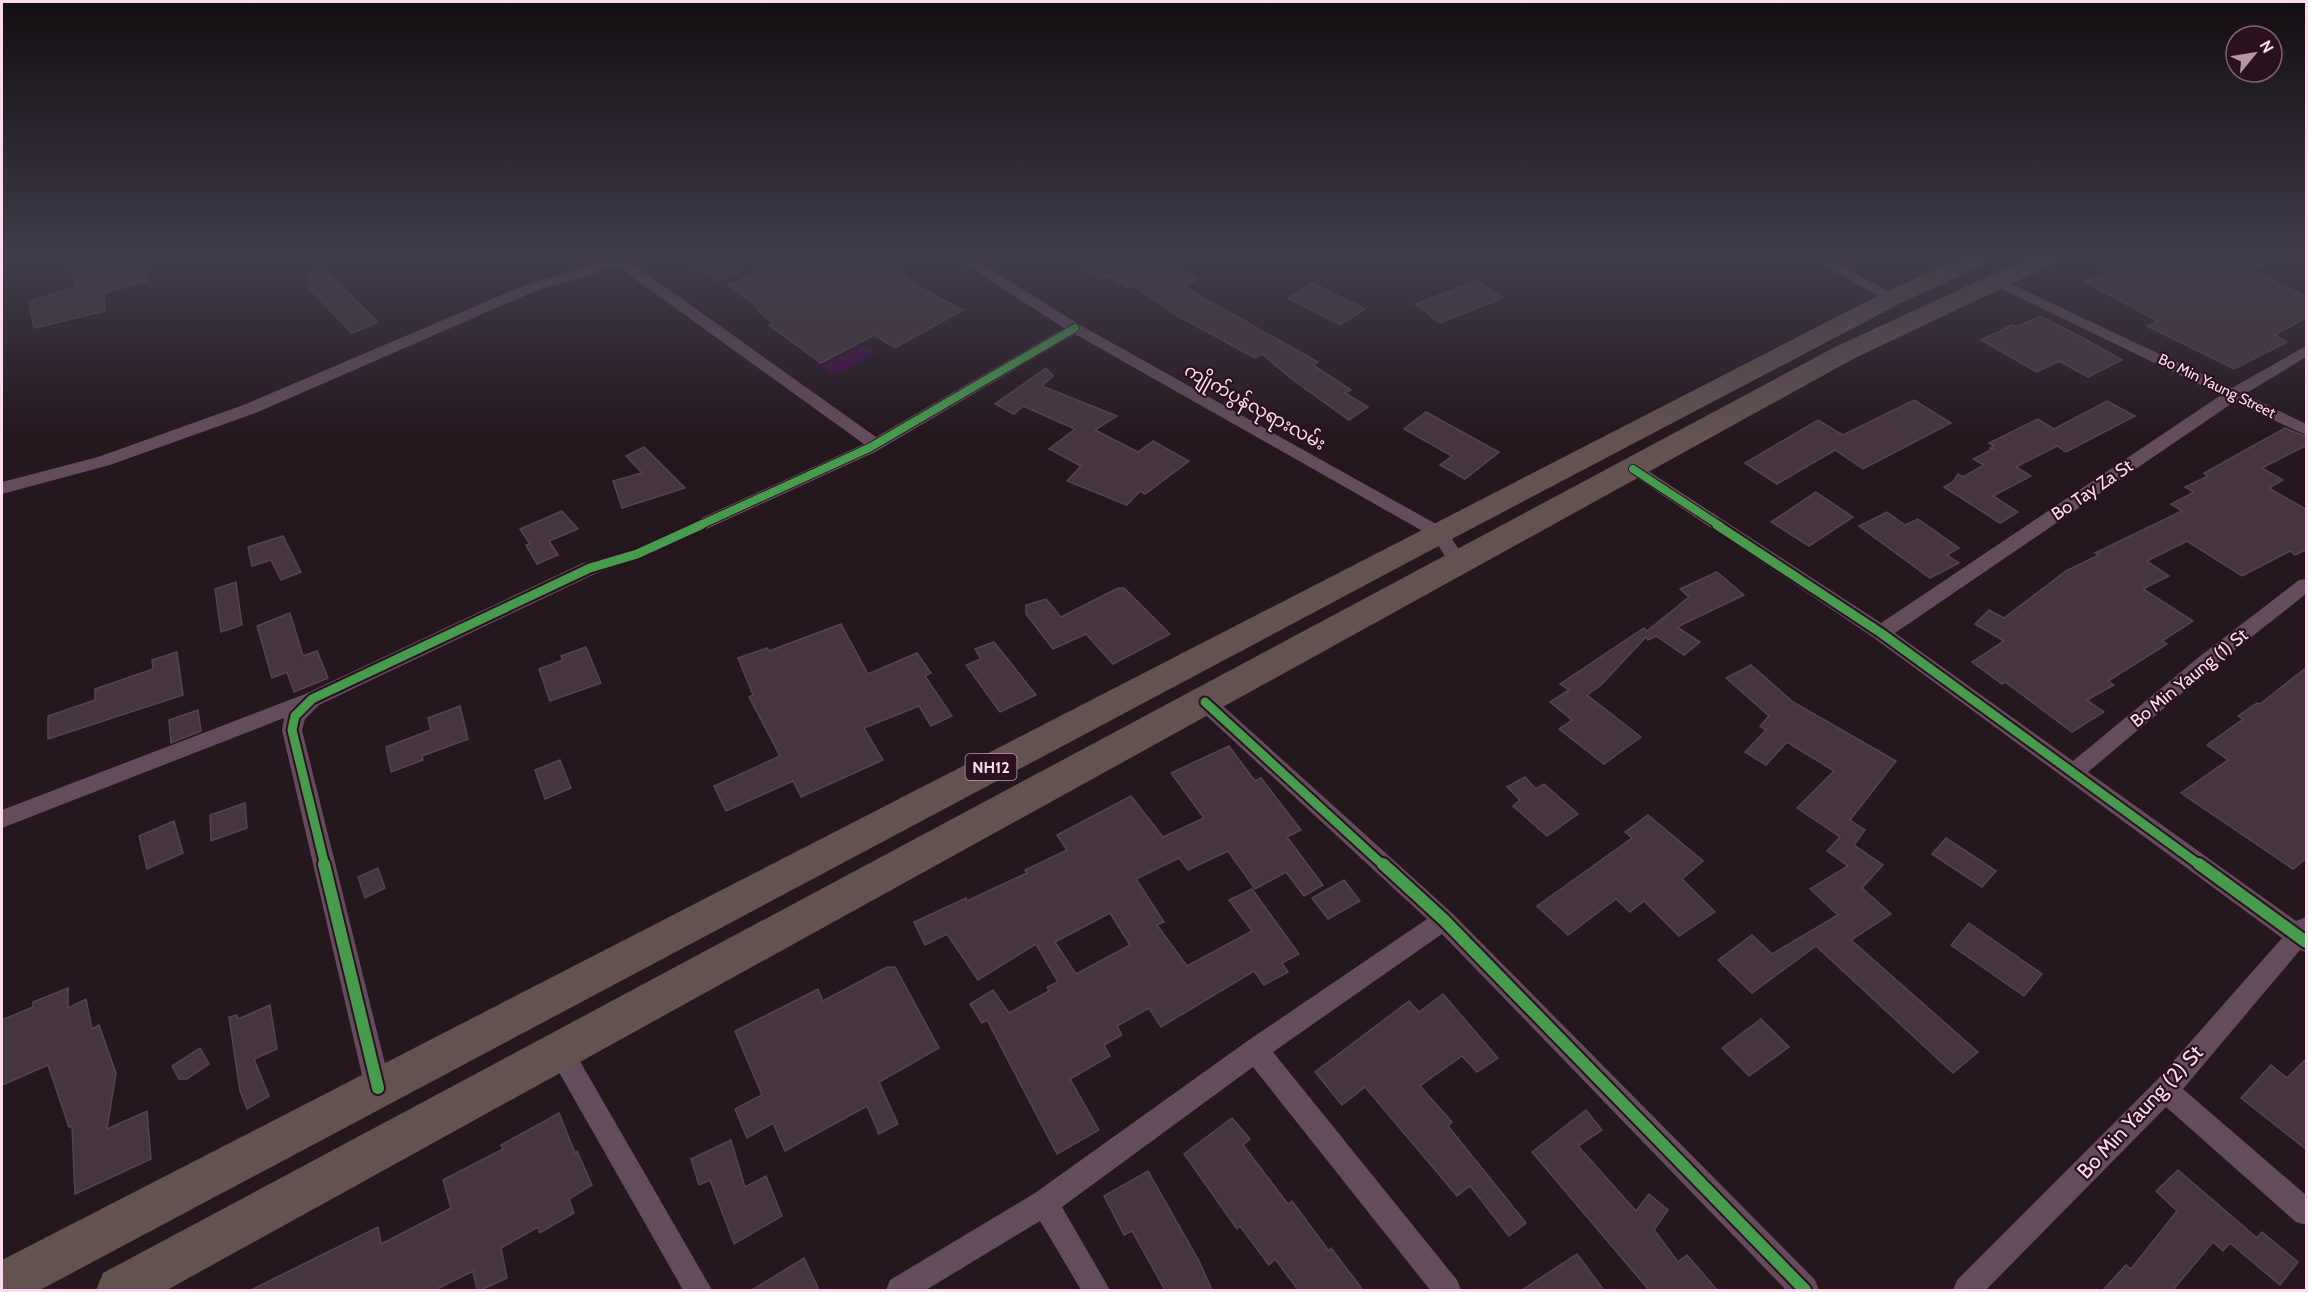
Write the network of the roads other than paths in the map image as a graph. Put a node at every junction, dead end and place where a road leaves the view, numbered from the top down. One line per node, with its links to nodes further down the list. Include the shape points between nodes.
1 (465, 316): 13 (street, via 252,408 105,461)
2 (705, 316): 11 (street)
3 (1056, 316): 7 (street, ကျိုက်ပွန်လုရားလမ်း)
4 (1857, 316): 14 (highway, NH12)
5 (1908, 316): 12 (highway, NH12)
6 (2082, 316): 9 (street, Bo Min Yaung Street)
7 (1075, 328): 11 (street); 14 (street, ကျိုက်ပွန်လုရားလမ်း)
8 (2307, 351): 9 (street, Bo Tay Za St)
9 (2234, 394): 10 (street, Bo Min Yaung Street); 17 (street, Bo Tay Za St)
10 (2307, 430)
11 (875, 444): 18 (street, via 637,554 590,568)
12 (1633, 469): 15 (highway, NH12); 17 (street)
13 (2, 488)
14 (1439, 533): 15 (street, ကျိုက်ပွန်လုရားလမ်း); 26 (highway, NH12)
15 (1460, 564): 19 (highway, NH12)
16 (2307, 585): 20 (street, Bo Min Yaung (1) St, via 2206,662)
17 (1881, 633): 20 (street)
18 (312, 699): 21 (street); 26 (street, via 295,716 292,730)
19 (1205, 702): 22 (street); 25 (highway, NH12)
20 (2074, 772): 23 (street)
21 (2, 819)
22 (1444, 920): 24 (street); 36 (street)
23 (2303, 934): 27 (street, Bo Min Yaung (2) St)
24 (1255, 1050): 28 (street); 35 (street)
25 (561, 1052): 31 (highway, NH12); 32 (street)
26 (378, 1088): 30 (highway, NH12)
27 (2165, 1090): 29 (street); 37 (street, Bo Min Yaung (2) St)
28 (1045, 1203): 33 (street); 34 (street)
29 (2307, 1212)
30 (2, 1285)
31 (120, 1290)
32 (698, 1290)
33 (900, 1290)
34 (1096, 1290)
35 (1448, 1290)
36 (1804, 1290)
37 (1966, 1290)

